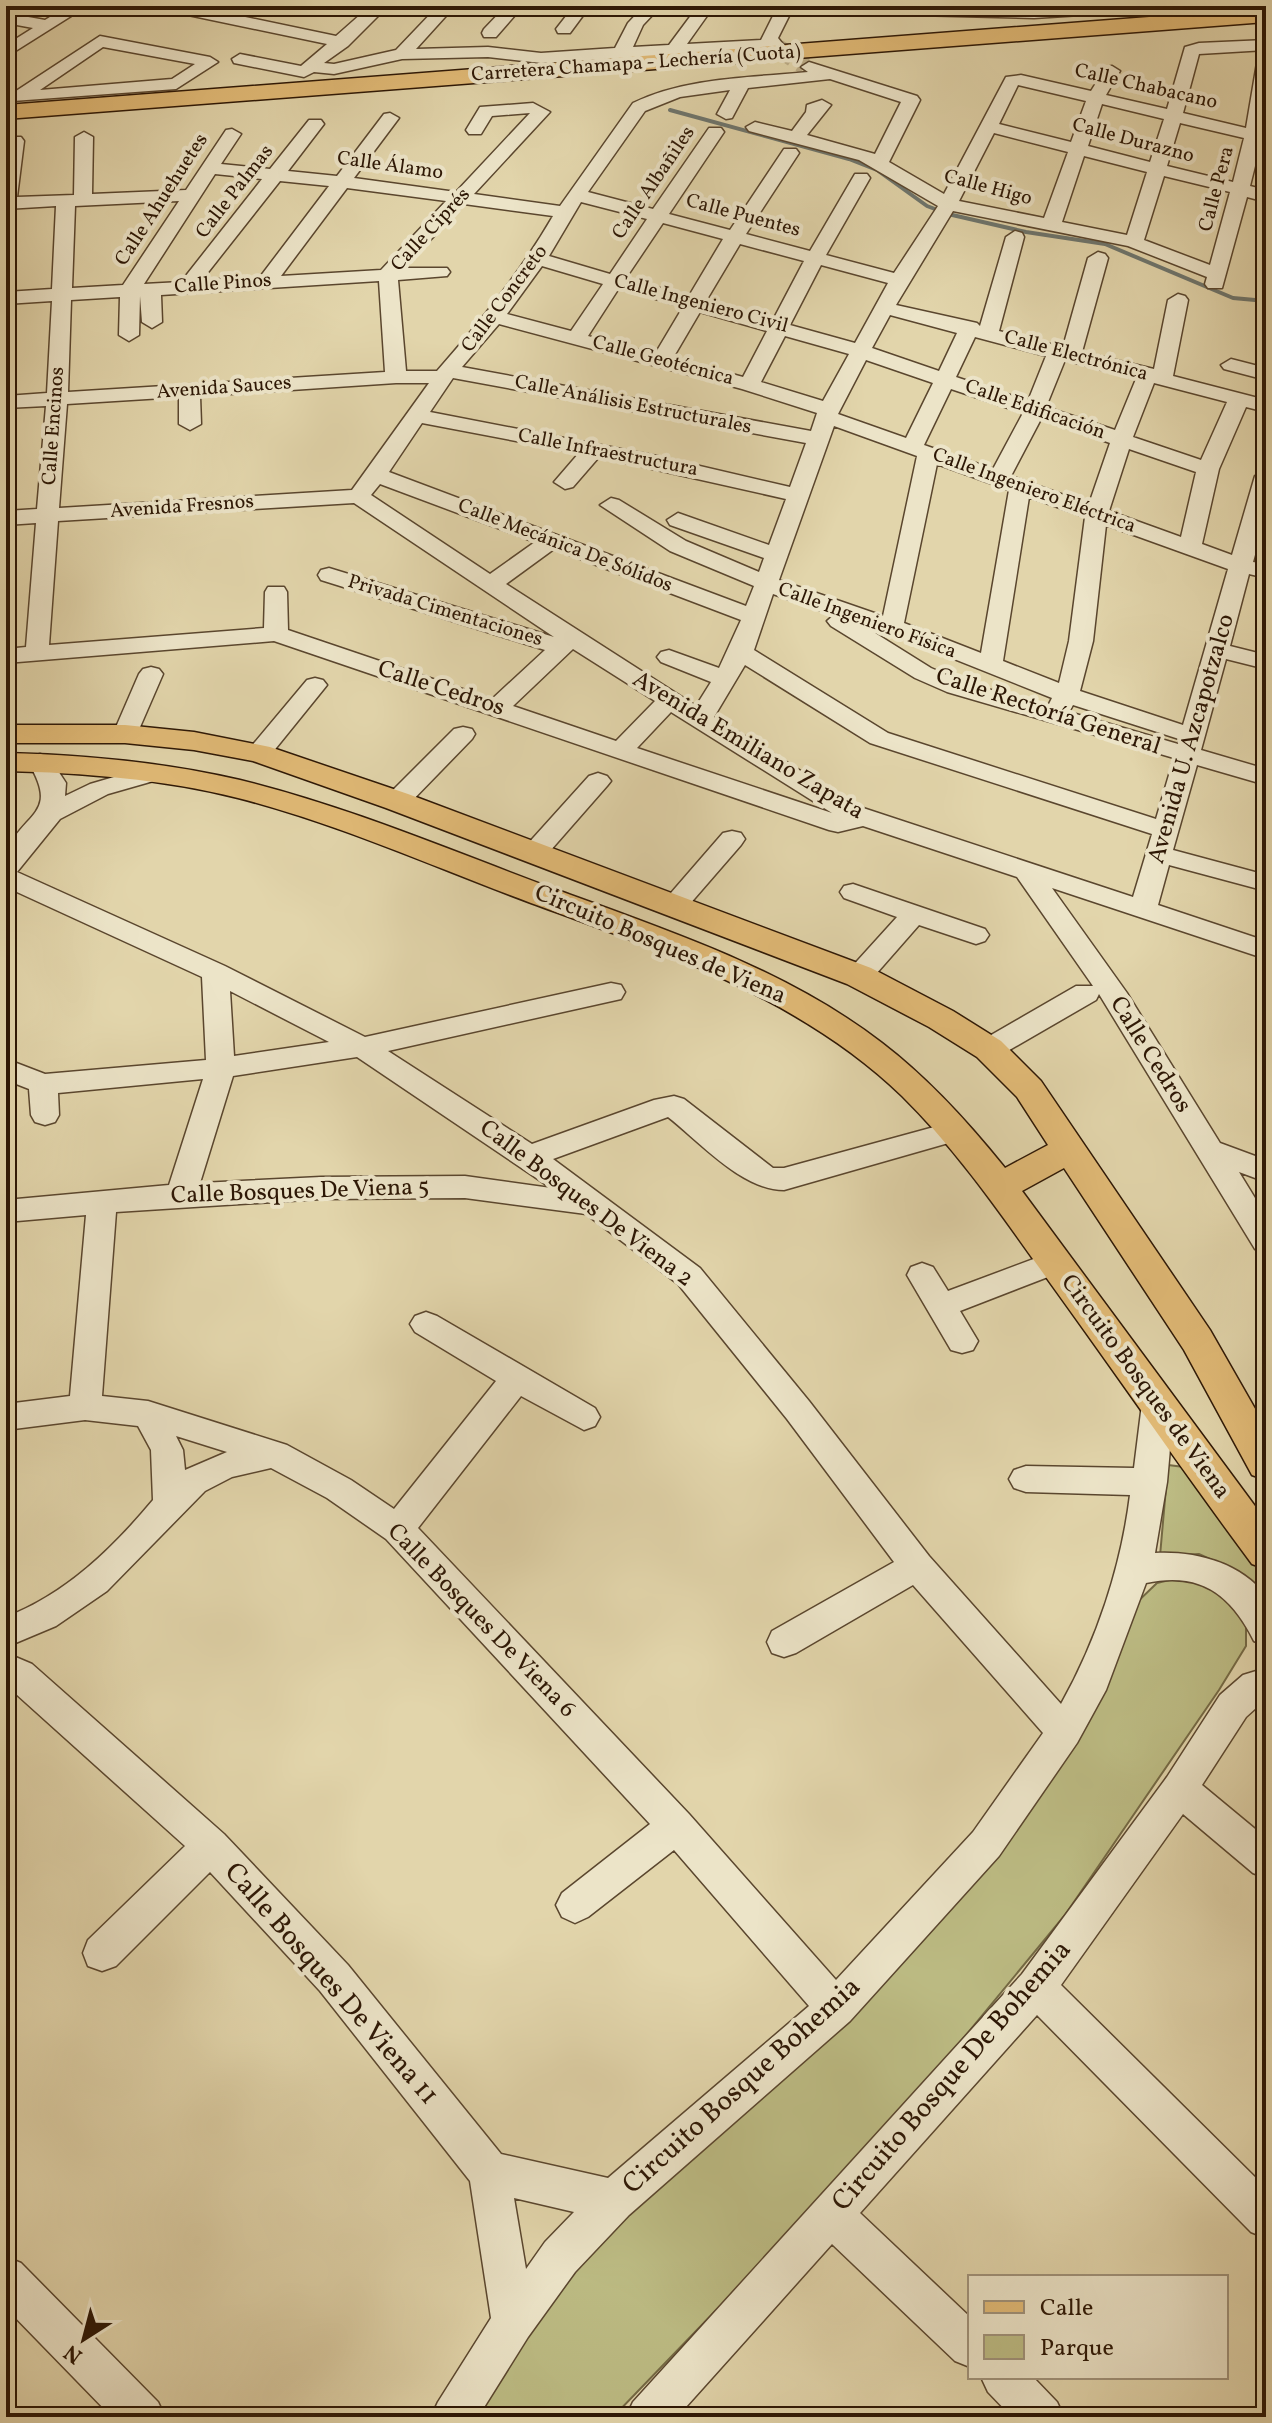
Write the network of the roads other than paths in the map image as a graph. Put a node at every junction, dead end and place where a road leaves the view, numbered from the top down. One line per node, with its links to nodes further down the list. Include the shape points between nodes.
1 (169, 6): 23 (street)
2 (354, 6): 11 (street)
3 (447, 6): 29 (street)
4 (515, 6): 22 (street)
5 (582, 6): 20 (street)
6 (653, 6): 28 (street, via 636,23)
7 (706, 6): 25 (street)
8 (786, 6): 25 (street, via 769,39 776,46)
9 (826, 6): 13 (street)
10 (1143, 6): 14 (street)
11 (379, 7): 23 (street)
12 (73, 8): 19 (street)
13 (864, 8): 21 (street)
14 (1060, 8): 15 (street, via 1034,13)
15 (915, 10)
16 (1266, 15): 39 (highway, Carretera Chamapa - Lechería (Cuota))
17 (6, 18): 19 (street)
18 (1266, 24): 48 (highway, Carretera Chamapa - Lechería (Cuota))
19 (46, 25): 26 (street)
20 (564, 29)
21 (852, 29)
22 (490, 33)
23 (342, 42): 33 (street)
24 (1266, 45): 42 (street, via 1194,49)
25 (675, 49): 28 (street)
26 (8, 50)
27 (157, 50): 38 (street); 38 (street, via 210,62 176,84); 39 (street, via 100,41)
28 (622, 52): 29 (street, via 541,58 488,52)
29 (402, 54): 33 (street)
30 (1266, 57): 41 (street, Calle Pera)
31 (240, 59): 33 (street)
32 (805, 66): 34 (street)
33 (306, 70)
34 (833, 77): 36 (street); 53 (street); 55 (street, via 911,100)
35 (1104, 83): 37 (street); 42 (street, Calle Chabacano); 46 (street, Calle Chabacano, via 1015,80); 54 (street)
36 (742, 84): 40 (street); 67 (street, Calle Concreto, via 644,104)
37 (1134, 88)
38 (100, 91): 39 (street)
39 (10, 102)
40 (726, 114)
41 (1254, 114): 52 (street, Calle Pera)
42 (1172, 116): 52 (street, Calle Chabacano); 57 (street)
43 (390, 118): 60 (street)
44 (315, 124): 58 (street, Calle Palmas)
45 (755, 127): 53 (street, Calle Higo)
46 (990, 127): 54 (street, Calle Durazno); 68 (street)
47 (475, 130): 64 (street, Calle Ciprés, via 486,111 541,112)
48 (11, 131): 66 (street)
49 (715, 132): 69 (street, Calle Albañiles)
50 (232, 134): 56 (street, Calle Ahuehuetes)
51 (84, 137): 65 (street, Calle Encinos)
52 (1260, 137): 61 (street, Calle Pera)
53 (793, 146): 55 (street, Calle Higo); 71 (street)
54 (1078, 148): 57 (street, Calle Durazno); 70 (street)
55 (880, 162): 68 (street, Calle Higo)
56 (209, 168): 58 (street, Calle Álamo); 62 (street, Calle Ahuehuetes)
57 (1158, 171): 61 (street, Calle Durazno); 73 (street)
58 (277, 175): 60 (street, Calle Álamo); 83 (street, Calle Palmas)
59 (861, 178): 74 (street)
60 (343, 182): 64 (street, Calle Álamo); 81 (street)
61 (1240, 191): 63 (street, Calle Durazno); 79 (street, Calle Pera)
62 (190, 195): 65 (street); 85 (street, Calle Ahuehuetes)
63 (1266, 196)
64 (460, 198): 67 (street, Calle Álamo); 78 (street, Calle Ciprés)
65 (75, 199): 66 (street); 86 (street, Calle Encinos)
66 (6, 202)
67 (571, 204): 69 (street, Calle Puentes); 76 (street, Calle Concreto)
68 (945, 210): 70 (street, Calle Higo); 80 (street)
69 (656, 216): 71 (street, Calle Puentes); 82 (street, Calle Albañiles)
70 (1051, 226): 73 (street, Calle Higo)
71 (734, 237): 74 (street, Calle Puentes); 89 (street)
72 (1015, 237): 94 (street)
73 (1134, 242): 79 (street, Calle Higo)
74 (815, 258): 80 (street, Calle Puentes); 93 (street)
75 (1098, 258): 98 (street)
76 (538, 259): 82 (street, Calle Ingeniero Civil); 91 (street, Calle Concreto)
77 (440, 272): 78 (street, Calle Pinos)
78 (388, 274): 81 (street, Calle Pinos); 104 (street, Calle Ciprés)
79 (1216, 279)
80 (899, 280): 90 (street)
81 (267, 281): 83 (street, Calle Pinos)
82 (615, 281): 89 (street, Calle Ingeniero Civil); 96 (street, Calle Albañiles)
83 (188, 286): 84 (street, Calle Pinos)
84 (151, 289): 85 (street, Calle Pinos); 92 (street)
85 (130, 290): 86 (street, Calle Pinos); 95 (street)
86 (62, 295): 87 (street, Calle Pinos); 108 (street, Calle Encinos)
87 (6, 298)
88 (1178, 300): 103 (street)
89 (697, 303): 93 (street, Calle Ingeniero Civil); 99 (street)
90 (885, 308): 94 (street, Calle Electrónica); 97 (street)
91 (495, 317): 96 (street, Calle Geotécnica); 101 (street, Calle Concreto)
92 (152, 322)
93 (779, 325): 97 (street, Calle Ingeniero Civil); 106 (street)
94 (979, 330): 98 (street, Calle Electrónica); 105 (street)
95 (129, 335)
96 (576, 338): 99 (street, Calle Geotécnica)
97 (863, 352): 105 (street, Calle Edificación); 113 (street)
98 (1065, 354): 103 (street, Calle Electrónica); 112 (street)
99 (661, 361): 106 (street, Calle Geotécnica)
100 (1231, 365): 102 (street)
101 (446, 374): 104 (street, Avenida Sauces); 114 (street, Calle Concreto); 116 (street, Calle Análisis Estructurales)
102 (1266, 374)
103 (1155, 376): 109 (street, Calle Electrónica); 117 (street)
104 (396, 377): 107 (street, Avenida Sauces)
105 (943, 379): 112 (street, Calle Edificación); 119 (street)
106 (749, 385): 113 (street, Calle Geotécnica)
107 (189, 390): 108 (street, Avenida Sauces); 115 (street)
108 (57, 398): 110 (street, Avenida Sauces); 128 (street, Calle Encinos)
109 (1239, 399): 111 (street, Calle Electrónica); 120 (street)
110 (6, 402)
111 (1266, 406)
112 (1035, 410): 117 (street, Calle Edificación); 123 (street)
113 (828, 413): 116 (street); 119 (street, Calle Ingeniero Eléctrica)
114 (418, 416): 118 (street, Calle Infraestructura); 121 (street, Calle Concreto)
115 (190, 424)
116 (817, 439): 125 (street)
117 (1121, 440): 120 (street, Calle Edificación); 129 (street)
118 (594, 450): 122 (street); 125 (street, Calle Infraestructura)
119 (920, 450): 123 (street, Calle Ingeniero Eléctrica); 143 (street)
120 (1208, 469): 133 (street)
121 (376, 475): 126 (street, Calle Concreto); 132 (street, Calle Mecánica De Sólidos)
122 (565, 482)
123 (1010, 483): 129 (street, Calle Ingeniero Eléctrica); 152 (street)
124 (1265, 484): 135 (street, Avenida U. Azcapotzalco)
125 (798, 495): 134 (street)
126 (358, 496): 128 (street, Avenida Fresnos); 138 (street, Avenida Emiliano Zapata)
127 (611, 505): 139 (street, Calle Ingeniero Física, via 678,546)
128 (47, 515): 130 (street, Avenida Fresnos); 148 (street, Calle Encinos)
129 (1097, 515): 133 (street, Calle Ingeniero Eléctrica); 156 (street)
130 (6, 518)
131 (678, 520): 134 (street)
132 (551, 541): 138 (street); 142 (street, Calle Mecánica De Sólidos)
133 (1190, 547): 135 (street, Calle Ingeniero Eléctrica)
134 (777, 555): 139 (street)
135 (1241, 566): 136 (street, Calle Ingeniero Eléctrica); 146 (street, Avenida U. Azcapotzalco)
136 (1266, 571)
137 (329, 575): 145 (street, Privada Cimentaciones)
138 (491, 584): 145 (street, Avenida Emiliano Zapata)
139 (768, 584): 141 (street, Calle Ingeniero Física); 142 (street)
140 (276, 592): 144 (street)
141 (799, 597): 143 (street, Calle Ingeniero Física); 159 (street, Calle Rectoría General, via 939,681)
142 (754, 617): 147 (street)
143 (892, 626): 152 (street, Calle Ingeniero Física)
144 (276, 634): 148 (street, Calle Cedros); 158 (street, Calle Cedros)
145 (566, 642): 157 (street, Avenida Emiliano Zapata); 158 (street)
146 (1217, 650): 151 (street); 164 (street, Avenida U. Azcapotzalco)
147 (741, 652): 154 (street); 178 (street, via 879,738)
148 (37, 654): 149 (street, Calle Cedros)
149 (6, 656)
150 (669, 657): 154 (street)
151 (1266, 662)
152 (990, 667): 156 (street, Calle Ingeniero Física)
153 (151, 674): 162 (street)
154 (725, 679): 160 (street)
155 (315, 685): 166 (street)
156 (1067, 695): 159 (street); 164 (street, Calle Ingeniero Física)
157 (669, 700): 160 (street, Avenida Emiliano Zapata); 165 (street)
158 (498, 707): 165 (street, Calle Cedros)
159 (1053, 717): 164 (street, Calle Rectoría General)
160 (701, 718): 175 (street, Avenida Emiliano Zapata)
161 (6, 734): 162 (main road, Circuito Bosques de Viena)
162 (125, 734): 166 (main road, Circuito Bosques de Viena)
163 (463, 734): 173 (street)
164 (1191, 746): 170 (street, Calle Rectoría General); 178 (street, Avenida U. Azcapotzalco)
165 (620, 751): 175 (street, Calle Cedros, via 838,824)
166 (259, 753): 172 (main road, Circuito Bosques de Viena)
167 (6, 762): 168 (main road, Circuito Bosques de Viena)
168 (40, 762): 169 (main road, Circuito Bosques de Viena); 174 (street, via 53,783)
169 (155, 773): 174 (street, via 112,784); 176 (main road, Circuito Bosques de Viena, via 240,790)
170 (1266, 777)
171 (598, 781): 179 (street)
172 (363, 788): 173 (main road, Circuito Bosques de Viena); 176 (main road)
173 (395, 800): 176 (main road); 179 (main road, Circuito Bosques de Viena)
174 (51, 813): 180 (street)
175 (861, 816): 181 (street, Avenida Emiliano Zapata)
176 (348, 823): 200 (main road, Circuito Bosques de Viena, via 757,980 851,1037 909,1082)
177 (732, 839): 185 (street)
178 (1162, 842): 183 (street); 186 (street, Avenida U. Azcapotzalco)
179 (534, 853): 185 (main road, Circuito Bosques de Viena)
180 (6, 868)
181 (1028, 873): 186 (street, Avenida Emiliano Zapata); 202 (street, Calle Cedros, via 1117,1000)
182 (6, 877): 190 (street, Calle Bosques De Viena 2)
183 (1266, 883)
184 (853, 892): 187 (street)
185 (673, 907): 191 (main road, Circuito Bosques de Viena)
186 (1143, 910): 189 (street, Avenida Emiliano Zapata)
187 (914, 914): 188 (street); 191 (street)
188 (976, 935)
189 (1266, 950)
190 (215, 972): 194 (street, Calle Bosques De Viena 2); 196 (street)
191 (859, 976): 195 (main road, Circuito Bosques de Viena)
192 (611, 992): 194 (street)
193 (1086, 993): 195 (street)
194 (362, 1047): 196 (street); 203 (street, Calle Bosques De Viena 2)
195 (989, 1049): 201 (main road, Circuito Bosques de Viena, via 1029,1089)
196 (221, 1068): 198 (street); 206 (street)
197 (6, 1069): 198 (street)
198 (43, 1084): 199 (street)
199 (45, 1115)
200 (956, 1131): 203 (street, via 771,1179 674,1106); 205 (main road, Circuito Bosques de Viena)
201 (1069, 1150): 205 (main road); 223 (main road, Circuito Bosques de Viena, via 1197,1340)
202 (1209, 1150): 204 (street); 210 (street, Calle Cedros)
203 (529, 1156): 208 (street, Calle Bosques De Viena 2)
204 (1266, 1171)
205 (999, 1187): 211 (main road, Circuito Bosques de Viena)
206 (181, 1195): 207 (street, Calle Bosques De Viena 5); 208 (street, Calle Bosques De Viena 5, via 465,1187)
207 (102, 1202): 209 (street, Calle Bosques De Viena 5); 218 (street)
208 (593, 1204): 229 (street, Calle Bosques De Viena 2, via 689,1276)
209 (6, 1211)
210 (1266, 1241)
211 (1055, 1262): 213 (street); 217 (main road, Circuito Bosques de Viena)
212 (922, 1275): 213 (street)
213 (941, 1306): 215 (street)
214 (426, 1324): 216 (street)
215 (962, 1341)
216 (517, 1378): 221 (street); 227 (street)
217 (1158, 1404): 225 (street, Circuito Bosque Bohemia); 228 (main road, Circuito Bosques de Viena)
218 (85, 1407): 219 (street, Calle Bosques De Viena 6); 220 (street, Calle Bosques De Viena 6)
219 (148, 1414): 222 (street, Calle Bosques De Viena 6); 226 (street, via 167,1450)
220 (6, 1417)
221 (584, 1417)
222 (275, 1454): 226 (street, via 219,1468); 227 (street, Calle Bosques De Viena 6)
223 (1266, 1464)
224 (1026, 1479): 225 (street)
225 (1150, 1482): 230 (street, Circuito Bosque Bohemia)
226 (170, 1500): 231 (street, via 108,1573 62,1606)
227 (398, 1529): 238 (street, Calle Bosques De Viena 6)
228 (1266, 1552)
229 (917, 1566): 233 (street); 236 (street, Calle Bosques De Viena 2)
230 (1133, 1572): 232 (street, via 1178,1565 1205,1571 1250,1601); 236 (street, Circuito Bosque Bohemia, via 1094,1679)
231 (10, 1630): 234 (street, Calle Bosques De Viena 11)
232 (1266, 1631)
233 (784, 1642)
234 (13, 1672): 239 (street, Calle Bosques De Viena 11)
235 (1263, 1680): 237 (street, Circuito Bosque De Bohemia, via 1233,1706)
236 (1064, 1732): 244 (street, Circuito Bosque Bohemia, via 986,1844)
237 (1180, 1789): 240 (street); 243 (street, Circuito Bosque De Bohemia)
238 (676, 1826): 241 (street); 244 (street, Calle Bosques De Viena 6)
239 (211, 1846): 242 (street); 245 (street, Calle Bosques De Viena 11, via 334,1978)
240 (1266, 1861)
241 (575, 1905)
242 (102, 1953)
243 (1036, 1987): 247 (street, Circuito Bosque De Bohemia); 248 (street)
244 (836, 2008): 246 (street, Circuito Bosque Bohemia)
245 (489, 2172): 246 (street); 250 (street, Calle Bosques De Viena 11)
246 (614, 2200): 250 (street, Circuito Bosque Bohemia, via 560,2257)
247 (832, 2215): 251 (street); 255 (street, Circuito Bosque De Bohemia)
248 (1266, 2217)
249 (6, 2278): 253 (street)
250 (513, 2322): 254 (street, Circuito Bosque Bohemia)
251 (968, 2344)
252 (1005, 2379): 256 (street)
253 (130, 2412)
254 (453, 2417)
255 (648, 2417)
256 (1042, 2417)

